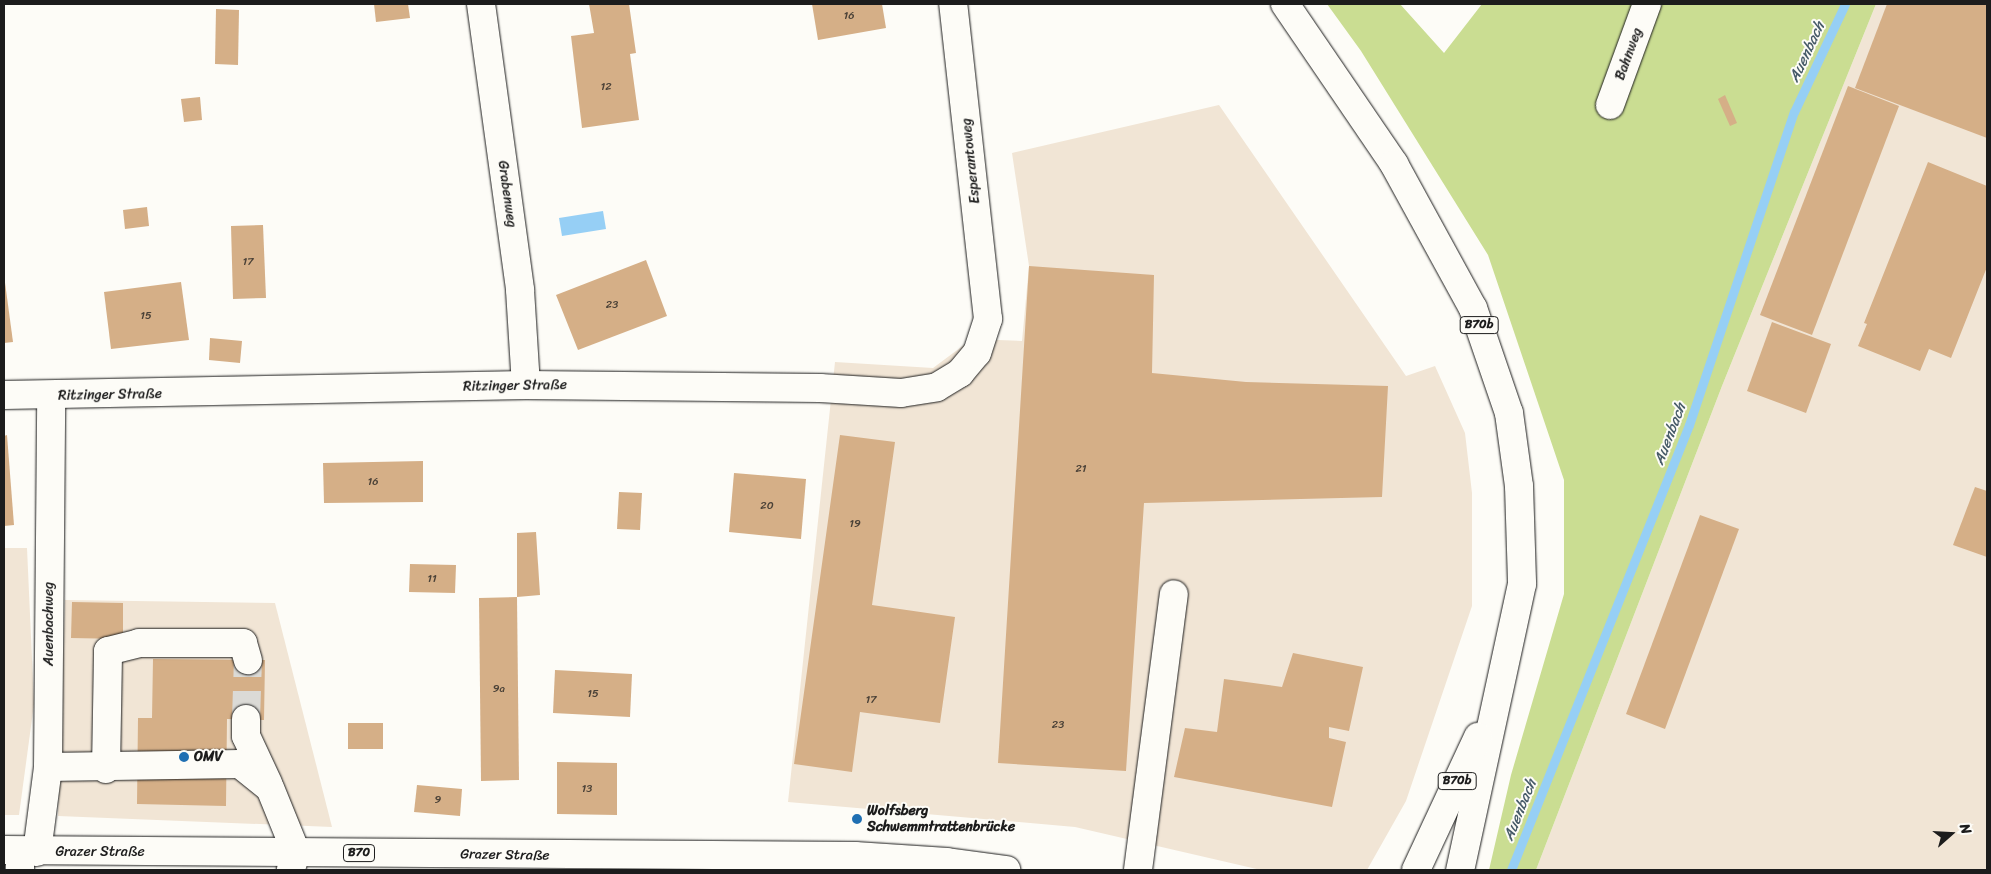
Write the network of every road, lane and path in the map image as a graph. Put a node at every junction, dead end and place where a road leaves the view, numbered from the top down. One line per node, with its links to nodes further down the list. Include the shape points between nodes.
1 (481, 4): 7 (street, Grabenweg, via 520,290)
2 (953, 4): 6 (street, Esperantoweg)
3 (1285, 4): 12 (street, B70b, via 1394,164 1473,308 1509,413 1519,486 1522,584)
4 (1647, 4): 5 (street, Bahnweg)
5 (1610, 105)
6 (988, 319): 7 (street, Ritzinger Straße, via 977,353 960,373 937,387 901,393 820,388)
7 (526, 385): 9 (street, Ritzinger Straße)
8 (4, 395): 9 (street, Ritzinger Straße)
9 (51, 396): 14 (street, Auenbachweg)
10 (1174, 594): 21 (street)
11 (248, 660): 15 (street, via 243,643 139,644 108,651)
12 (1498, 692): 22 (street, B70b); 23 (street, B70b)
13 (246, 720): 16 (street, via 246,736)
14 (48, 767): 15 (street); 17 (street, Auenbachweg)
15 (106, 768): 16 (street, via 240,764)
16 (270, 788): 18 (street)
17 (20, 856): 18 (street, Grazer Straße / B70)
18 (293, 861): 19 (street, Grazer Straße / B70, via 855,856)
19 (947, 866): 20 (street, Grazer Straße / B70)
20 (1006, 870)
21 (1138, 870)
22 (1416, 870)
23 (1460, 870)

